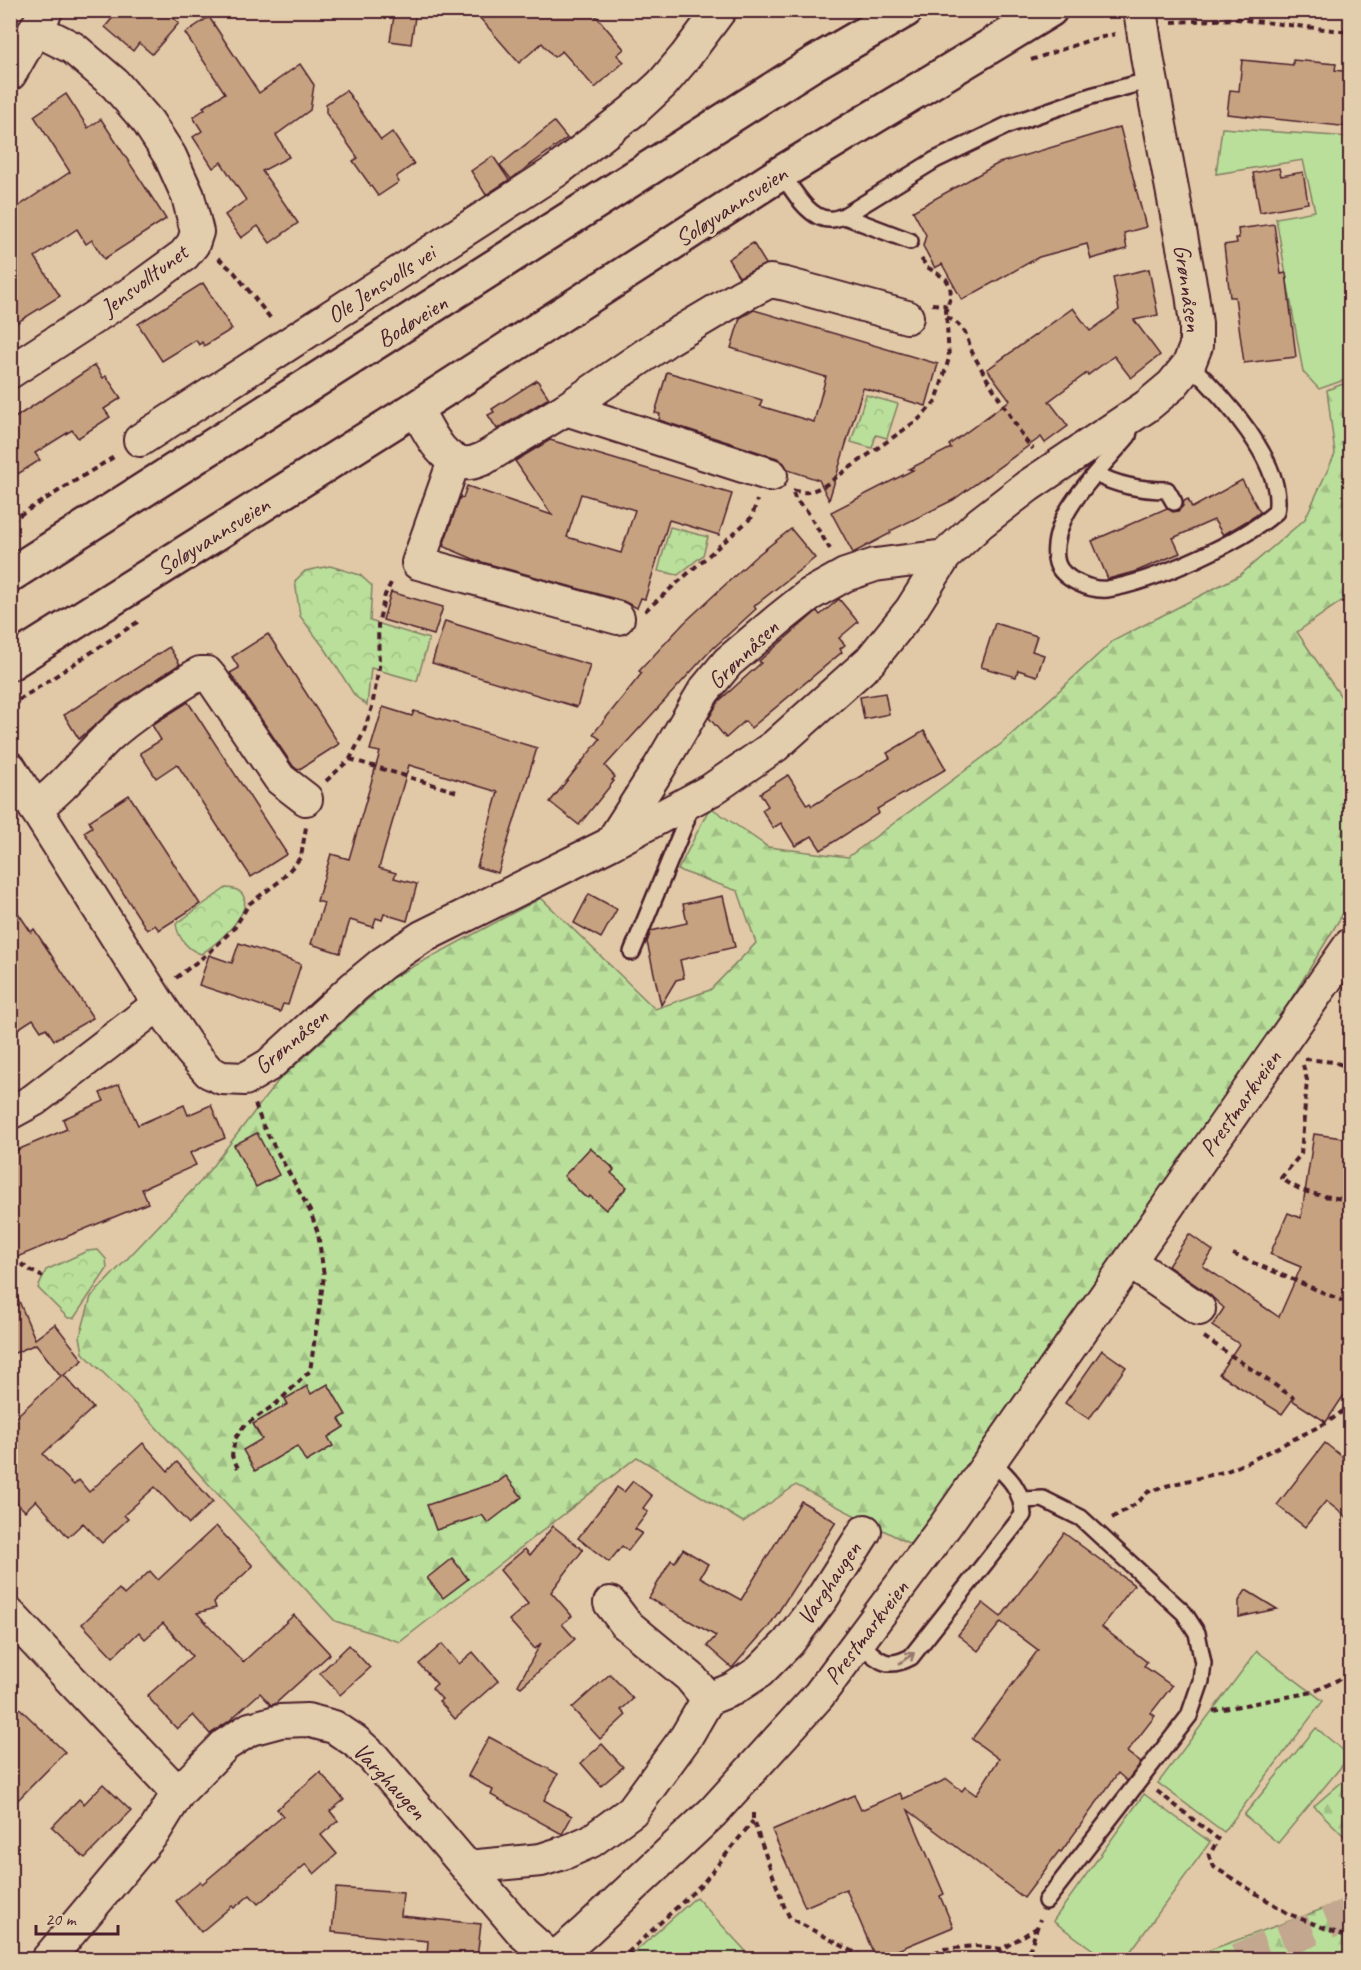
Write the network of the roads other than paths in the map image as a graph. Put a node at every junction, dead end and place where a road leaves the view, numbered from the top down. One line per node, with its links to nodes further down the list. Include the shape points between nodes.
1 (720, 10): 19 (street, Ole Jensvolls vei, via 662,84 556,171)
2 (886, 10): 7 (street, Bodøveien)
3 (906, 10): 7 (street, Bodøveien)
4 (1050, 10): 10 (street, Soløyvannsveien)
5 (1141, 19): 9 (street, Grønnåsen)
6 (41, 20): 8 (street); 15 (street, Jensvolltunet, via 115,84 148,122 170,156 188,196 197,232 184,255)
7 (812, 65): 25 (street, Bodøveien)
8 (10, 74)
9 (1151, 80): 11 (lane, via 1091,96 1008,126 935,160); 14 (street, Grønnåsen, via 1196,324 1196,346)
10 (781, 173): 11 (lane, via 813,214 828,220); 16 (street, Soløyvannsveien)
11 (844, 216): 12 (lane)
12 (910, 241)
13 (907, 317): 17 (street, via 770,281 667,340)
14 (1189, 364): 18 (street, Grønnåsen, via 1173,385); 21 (lane, via 1221,395 1268,464 1278,493 1276,512 1258,527 1164,573 1104,590 1068,579 1058,567 1055,555 1069,507)
15 (10, 372)
16 (416, 408): 20 (street, via 441,449); 27 (street, Soløyvannsveien)
17 (566, 409): 20 (street, via 483,459 469,463); 22 (street)
18 (1133, 416): 21 (lane, via 1128,436); 24 (street, Grønnåsen, via 980,523)
19 (140, 440)
20 (454, 461): 26 (street, via 418,563)
21 (1096, 474): 23 (lane, via 1112,483 1167,490)
22 (771, 475)
23 (1174, 502)
24 (945, 556): 30 (street, Grønnåsen, via 911,610 870,661 775,746); 32 (street, Grønnåsen, via 875,565 845,575 809,595 762,633 704,691)
25 (10, 575)
26 (618, 618)
27 (10, 663)
28 (10, 768): 31 (street, Grønnåsen)
29 (306, 799): 31 (street, via 280,779 207,673 200,673 111,734)
30 (689, 801): 32 (street, Grønnåsen); 34 (lane, via 686,821)
31 (36, 808): 35 (street, Grønnåsen)
32 (610, 844): 35 (street, Grønnåsen, via 422,938 383,963 269,1065 245,1079 222,1078 209,1072)
33 (1349, 948): 37 (street, Prestmarkveien)
34 (632, 952)
35 (159, 1004): 36 (street, via 34,1100)
36 (10, 1113)
37 (1130, 1262): 38 (street); 39 (street, Prestmarkveien)
38 (1201, 1323)
39 (991, 1461): 40 (lane, via 1008,1476); 44 (street, Prestmarkveien)
40 (1023, 1500): 44 (lane, one-way to 40, via 884,1663 898,1664 911,1658 1023,1515); 48 (lane, via 1043,1499 1081,1518 1184,1613 1197,1633 1203,1664 1189,1716)
41 (865, 1531): 45 (street, Varghaugen, via 788,1642 759,1672)
42 (610, 1603): 45 (street, via 626,1624 690,1677)
43 (10, 1615): 46 (street)
44 (858, 1642): 50 (street, Prestmarkveien, via 819,1695 713,1812)
45 (708, 1699): 47 (street, via 654,1784 615,1825 591,1841 541,1860)
46 (178, 1793): 47 (street, Varghaugen, via 225,1745 250,1729 280,1721 307,1720 334,1727 373,1757); 49 (street, Varghaugen, via 154,1832)
47 (467, 1868): 50 (street, Varghaugen, via 523,1933)
48 (1046, 1901)
49 (47, 1959)
50 (553, 1959)

